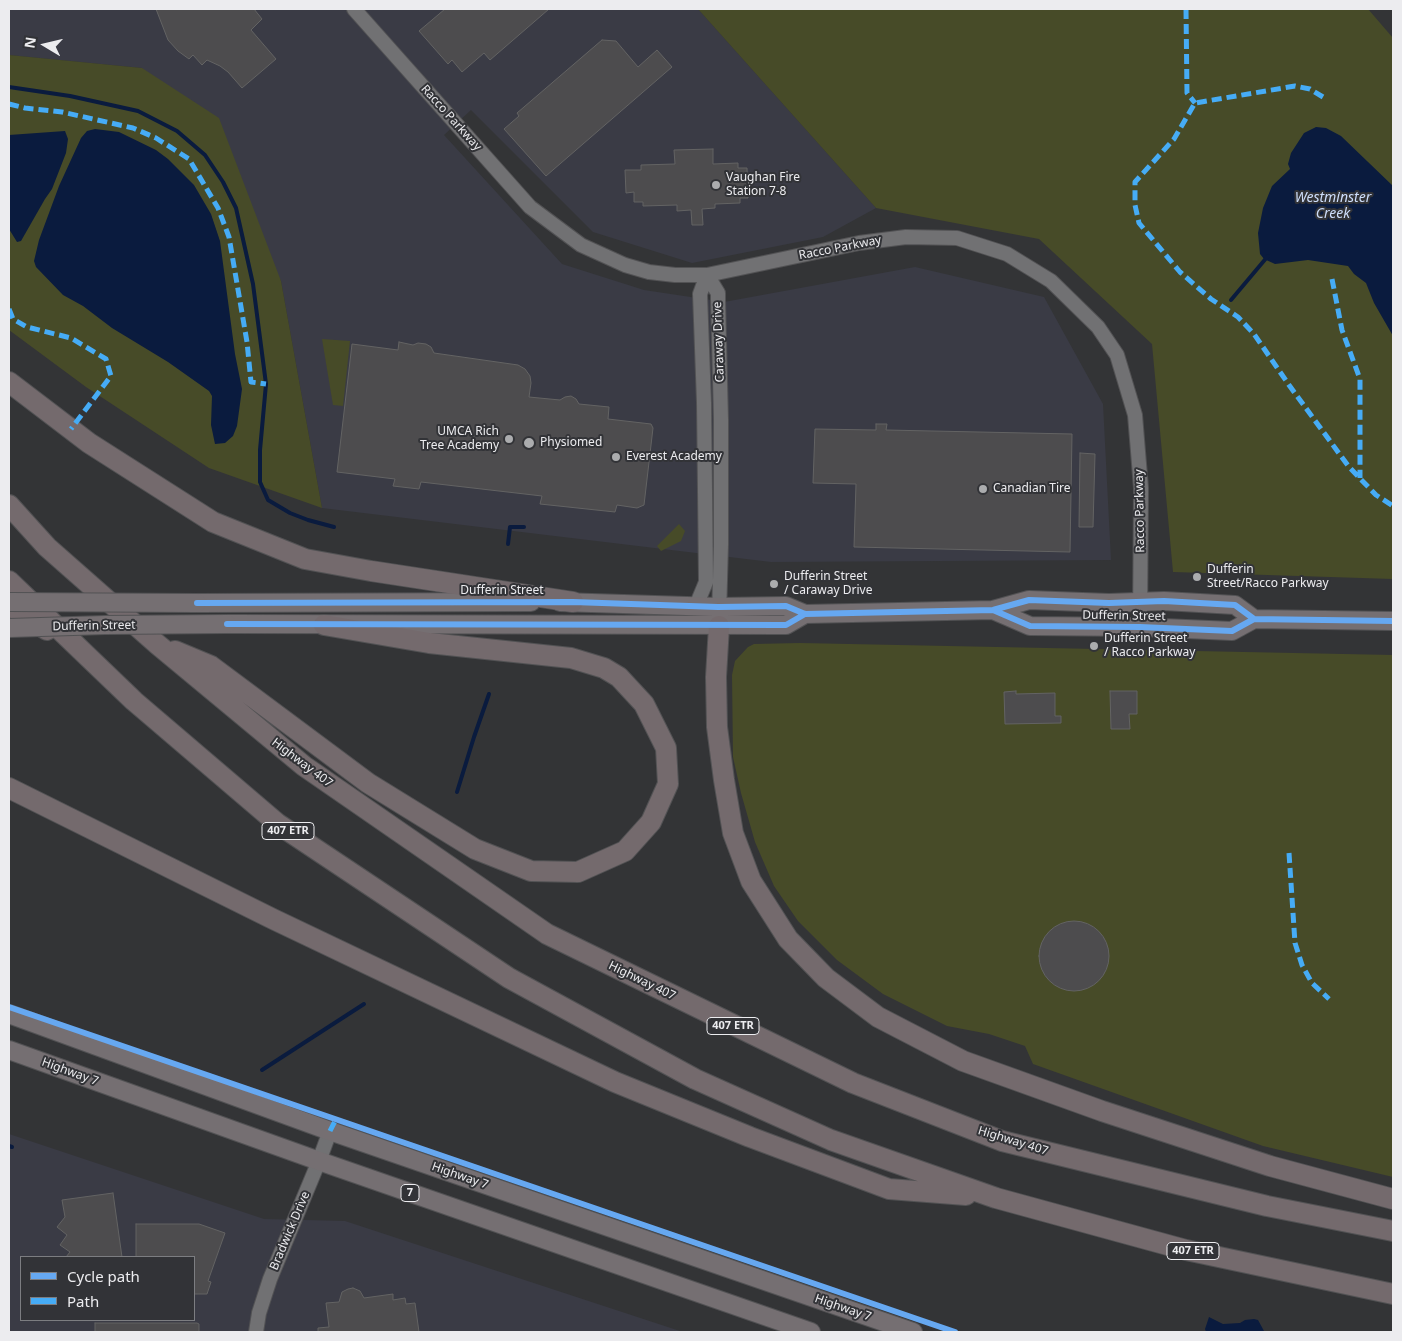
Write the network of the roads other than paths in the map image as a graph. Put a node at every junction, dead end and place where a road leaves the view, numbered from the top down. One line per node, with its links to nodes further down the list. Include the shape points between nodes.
1 (354, 9): 2 (street, Racco Parkway, via 530,207 581,245 625,265 649,272)
2 (707, 275): 7 (street, Racco Parkway, via 906,236 956,238 1007,254 1051,281 1098,327 1117,355 1134,415 1141,488); 9 (street, Caraway Drive, via 700,294 706,582); 11 (street, Caraway Drive, via 718,293 721,420)
3 (9, 382): 6 (highway, via 89,443 213,522 305,560)
4 (9, 506): 17 (highway, Highway 407 / 407 ETR, via 47,547)
5 (9, 581): 18 (highway, 407 ETR)
6 (574, 602): 8 (main road, Dufferin Street, bridge); 9 (main road, Dufferin Street)
7 (1140, 602): 10 (main road, Dufferin Street, via 1029,600); 12 (main road, Dufferin Street, via 1234,605); 15 (street, Racco Parkway)
8 (9, 604): 18 (highway)
9 (696, 606): 11 (main road, Dufferin Street)
10 (993, 610): 11 (main road, Dufferin Street, via 805,614 786,625); 15 (main road, Dufferin Street, via 1030,626)
11 (719, 617): 14 (main road, Dufferin Street); 25 (highway, via 717,727 734,833 751,881 788,939 826,978 878,1017 962,1061 1270,1166)
12 (1254, 619): 13 (main road, Dufferin Street); 15 (main road, Dufferin Street, via 1232,631)
13 (1393, 621)
14 (324, 625): 16 (main road, Dufferin Street, bridge); 17 (highway, via 429,643 571,658 604,668 619,677 644,704 666,748 668,784 651,822 625,852 578,872 531,871 475,849 368,784 211,666)
15 (1140, 627)
16 (9, 628)
17 (157, 644): 26 (highway, Highway 407 / 407 ETR, via 304,766 547,934 853,1083 1002,1140 1267,1206)
18 (88, 657): 24 (highway, 407 ETR, via 134,701 278,824 509,978 695,1079 831,1140)
19 (9, 788): 24 (highway, via 273,919 624,1086 889,1189)
20 (9, 1014): 22 (main road, Highway 7)
21 (9, 1050): 23 (main road, Highway 7 / 7)
22 (330, 1131): 23 (street, Bradwick Drive); 30 (main road, Highway 7)
23 (319, 1161): 28 (street, Bradwick Drive, via 270,1279); 29 (main road, Highway 7 / 7)
24 (996, 1198): 27 (highway, 407 ETR, via 1186,1250)
25 (1393, 1199)
26 (1393, 1231)
27 (1393, 1294)
28 (256, 1332)
29 (811, 1332)
30 (913, 1332)

